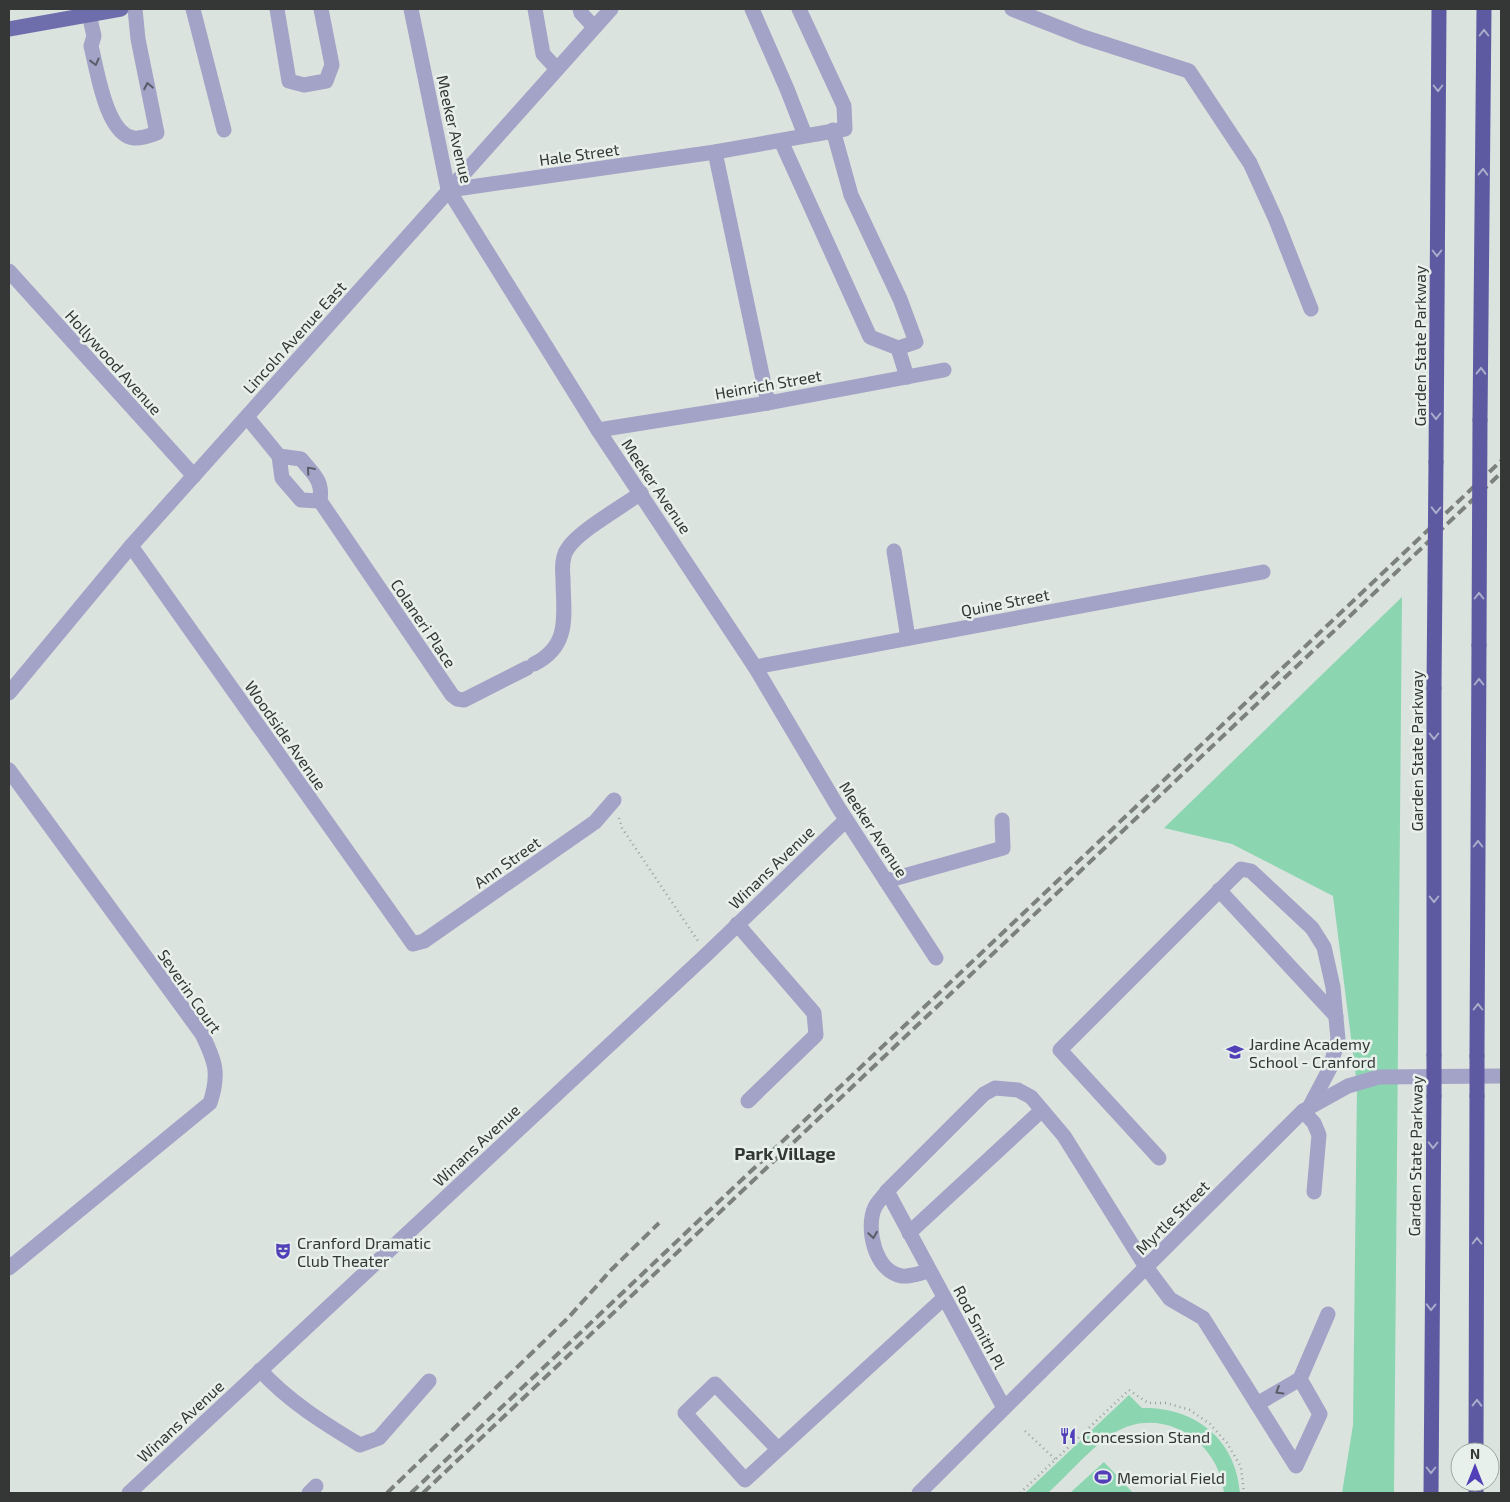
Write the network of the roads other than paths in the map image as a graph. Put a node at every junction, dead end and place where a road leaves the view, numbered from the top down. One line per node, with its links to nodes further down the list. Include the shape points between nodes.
1 (121, 9): 15 (main road)
2 (135, 9): 15 (street, one-way to 2, via 94,36 91,46 111,118 119,130 134,138 157,133)
3 (193, 9): 20 (street)
4 (278, 9): 5 (street, via 289,81 304,84 326,81 332,65)
5 (321, 9)
6 (411, 9): 24 (street, Meeker Avenue)
7 (534, 9): 18 (street, via 543,54)
8 (580, 9): 16 (street)
9 (611, 9): 16 (street, Lincoln Avenue East)
10 (752, 9): 21 (street)
11 (799, 9): 19 (street, via 844,106)
12 (1012, 9): 26 (street, via 1084,38 1189,71 1250,163)
13 (1439, 9): 75 (highway, Garden State Parkway, one-way to 75, bridge)
14 (1484, 9): 71 (highway, one-way to 14, bridge)
15 (90, 14): 17 (main road)
16 (594, 28): 18 (street, Lincoln Avenue East)
17 (9, 29)
18 (557, 69): 24 (street, Lincoln Avenue East)
19 (839, 129): 21 (street, Hale Street); 27 (street, via 851,195 900,299 916,342)
20 (224, 130)
21 (805, 135): 22 (street, Hale Street)
22 (780, 141): 23 (street, Hale Street); 27 (street, via 870,337)
23 (715, 152): 24 (street, Hale Street); 30 (street)
24 (449, 190): 31 (street, Lincoln Avenue East); 32 (street, Meeker Avenue)
25 (9, 271): 34 (street, Hollywood Avenue)
26 (1311, 309)
27 (898, 348): 29 (street)
28 (944, 370): 29 (street, Heinrich Street)
29 (907, 377): 30 (street, Heinrich Street)
30 (768, 403): 32 (street, Heinrich Street)
31 (247, 417): 33 (street); 34 (street, Lincoln Avenue East)
32 (598, 430): 35 (street, Meeker Avenue)
33 (279, 456): 36 (street, via 282,478 301,500); 36 (street, Colaneri Place, one-way to 33, via 320,482 301,459)
34 (194, 476): 37 (street, Lincoln Avenue East)
35 (641, 493): 36 (street, Colaneri Place, via 576,539 567,549 562,565 564,630 557,646 546,658 464,700 457,700 452,695); 41 (street, Meeker Avenue)
36 (320, 501)
37 (131, 546): 42 (street, Lincoln Avenue East); 50 (street, Woodside Avenue)
38 (894, 551): 40 (street)
39 (1262, 572): 40 (street, Quine Street)
40 (908, 638): 41 (street, Quine Street)
41 (755, 666): 45 (street, Meeker Avenue)
42 (9, 693)
43 (9, 770): 61 (street, Severin Court, via 202,1034 215,1061 215,1088 210,1103)
44 (614, 800): 50 (street, Ann Street, via 595,822 424,941)
45 (846, 820): 47 (street, Meeker Avenue); 49 (street, Winans Avenue)
46 (1002, 820): 47 (street, via 1003,848)
47 (886, 881): 51 (street, Meeker Avenue)
48 (1219, 890): 52 (street); 52 (street, via 1241,869 1251,871 1312,928 1324,947); 57 (street, via 1060,1050)
49 (738, 924): 54 (street, via 814,1013 816,1035); 66 (street, Winans Avenue)
50 (413, 944)
51 (936, 958)
52 (1336, 1016): 55 (street, via 1338,1039 1330,1068)
53 (1501, 1076): 55 (street, Myrtle Street, via 1379,1077 1348,1086)
54 (748, 1101)
55 (1306, 1109): 59 (street, via 1319,1135); 63 (street, Myrtle Street)
56 (1042, 1110): 58 (street, via 1018,1090 995,1088 984,1094); 60 (street); 63 (street, via 1064,1136)
57 (1159, 1158)
58 (887, 1191): 60 (street, Rod Smith Pl); 62 (street, one-way to 62, via 875,1208 871,1228 880,1259 887,1269 900,1276 910,1276)
59 (1314, 1192)
60 (910, 1233): 62 (street, Rod Smith Pl)
61 (11, 1261)
62 (927, 1267): 64 (street, Rod Smith Pl)
63 (1146, 1267): 69 (street, via 1170,1299 1203,1318); 70 (street, Myrtle Street)
64 (944, 1298): 70 (street, Rod Smith Pl); 72 (street)
65 (1328, 1314): 67 (street)
66 (260, 1370): 68 (street, via 272,1384 319,1420 360,1445 379,1438); 73 (street, Winans Avenue)
67 (1300, 1379): 69 (street, one-way to 69); 69 (street, via 1320,1414 1296,1466)
68 (429, 1381)
69 (1258, 1404)
70 (1004, 1408): 74 (street, Myrtle Street)
71 (1476, 1442)
72 (778, 1449): 72 (street, via 745,1480 685,1413 715,1384)
73 (129, 1493)
74 (919, 1493)
75 (1431, 1493)

